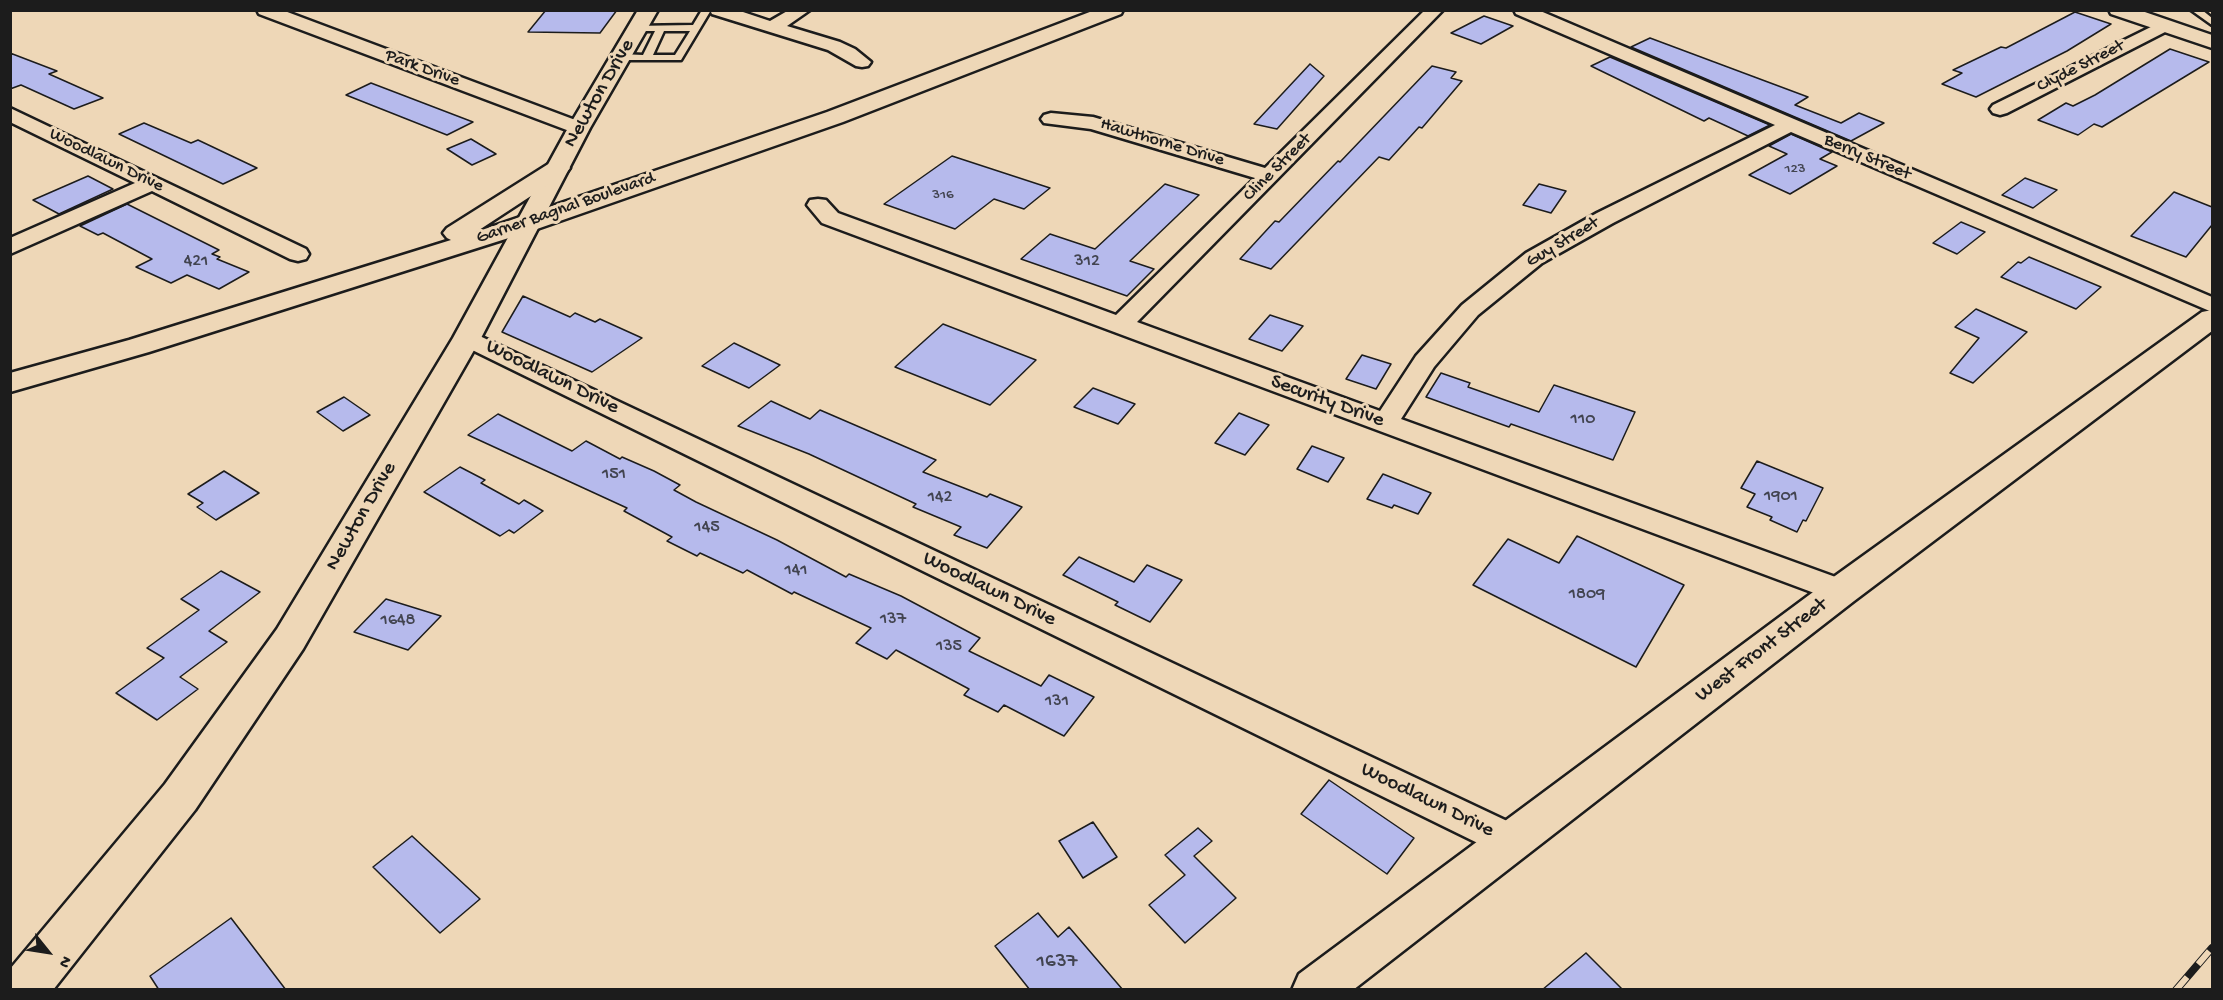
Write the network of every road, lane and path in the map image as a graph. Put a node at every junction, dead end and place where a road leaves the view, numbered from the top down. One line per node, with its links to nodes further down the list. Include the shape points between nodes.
1 (265, 10): 22 (street, Park Drive)
2 (707, 10): 13 (lane)
3 (718, 10): 12 (street)
4 (802, 10): 12 (street)
5 (1114, 10): 27 (main road, Garner Bagnal Boulevard, via 835,117)
6 (1435, 10): 24 (street, Cline Street)
7 (1522, 10): 21 (street, Berry Street)
8 (2118, 10): 11 (main road)
9 (2195, 10): 14 (lane)
10 (649, 22): 13 (lane); 15 (main road, Newton Drive); 16 (lane)
11 (2163, 26): 14 (main road); 18 (street, Clyde Street)
12 (772, 27): 17 (street, via 834,46)
13 (696, 28): 16 (lane, via 678,58)
14 (2211, 35)
15 (621, 57): 16 (lane); 22 (main road, Newton Drive)
16 (646, 57)
17 (862, 62)
18 (2000, 109)
19 (10, 114): 25 (street, Woodlawn Drive)
20 (1052, 119): 24 (street, Hawthorne Drive, via 1093,123)
21 (1790, 125): 31 (street, Berry Street); 36 (street, Guy Street, via 1534,258 1470,310 1425,362)
22 (579, 128): 23 (main road, Newton Drive)
23 (558, 168): 27 (main road, Newton Drive); 30 (main road)
24 (1270, 176): 33 (street, Cline Street)
25 (152, 183): 28 (street); 29 (street, Woodlawn Drive)
26 (818, 205): 33 (street, Security Drive, via 830,218)
27 (528, 224): 30 (main road, Garner Bagnal Boulevard); 34 (main road, Newton Drive)
28 (10, 247)
29 (298, 254)
30 (403, 263): 35 (main road, Garner Bagnal Boulevard)
31 (2212, 305)
32 (2212, 318): 37 (main road, West Front Street)
33 (1120, 326): 36 (street, Security Drive)
34 (467, 338): 38 (street, Woodlawn Drive); 39 (main road, Newton Drive, via 290,639 180,797)
35 (10, 383)
36 (1385, 423): 37 (street, Security Drive)
37 (1841, 591): 38 (main road, West Front Street)
38 (1511, 842): 40 (main road, West Front Street)
39 (23, 990)
40 (1315, 990)

